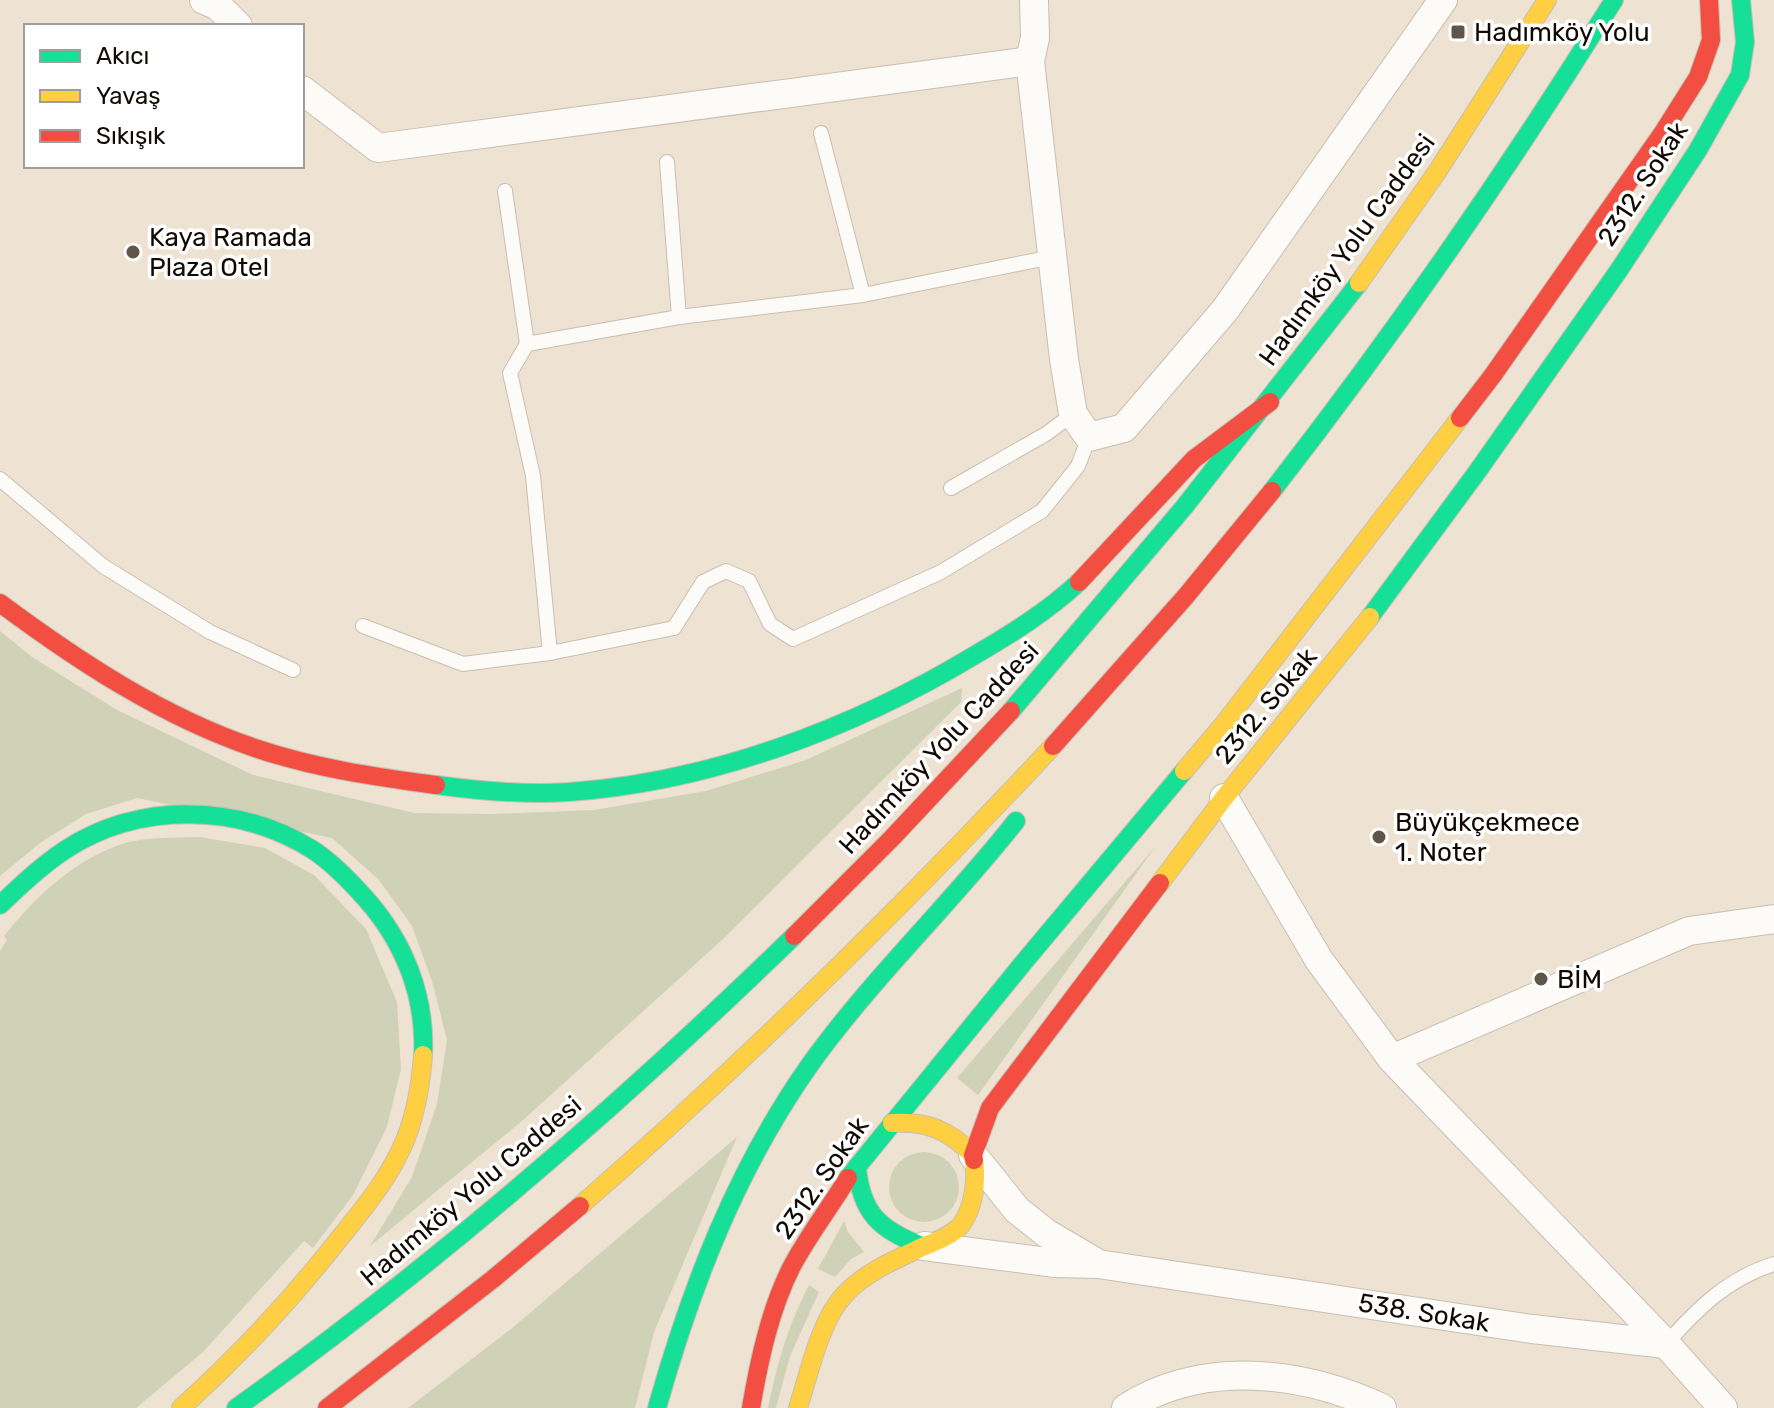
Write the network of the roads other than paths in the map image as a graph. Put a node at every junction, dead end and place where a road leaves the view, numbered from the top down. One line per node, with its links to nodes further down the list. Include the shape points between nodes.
1 (204, 0): 9 (street)
2 (1034, 0): 11 (street)
3 (1443, 0): 21 (street, via 1225,310 1124,428)
4 (1547, 0): 20 (main road, Hadımköy Yolu Caddesi, via 1436,173)
5 (1614, 0): 10 (main road)
6 (1635, 0): 10 (main road)
7 (1709, 0): 35 (main road, 2312. Sokak, via 1711,40 1698,77 1493,375 1223,725)
8 (1741, 0): 30 (main road, 2312. Sokak, via 1745,42 1740,75 1698,150 1430,536 1345,651)
9 (236, 24)
10 (1583, 52): 28 (main road, via 1472,218 1321,426 1217,559)
11 (1030, 61): 12 (street, via 378,148); 16 (street)
12 (304, 92)
13 (821, 133): 17 (lane)
14 (667, 162): 18 (lane)
15 (505, 191): 19 (lane)
16 (1052, 257): 17 (lane); 21 (street)
17 (863, 295): 18 (lane)
18 (679, 317): 19 (lane)
19 (527, 344): 26 (lane, via 510,373 533,476)
20 (1270, 402): 24 (main road, via 1186,466 1078,584 975,654 885,705 799,741 601,789 546,793 459,788 294,761 211,731 123,686); 43 (main road, Hadımköy Yolu Caddesi, via 1128,577 970,757 730,1001 482,1220)
21 (1081, 426): 23 (lane, via 1046,434); 26 (lane, via 1078,466 1042,511 941,572 793,639 770,624 749,581 726,571 703,582 674,628)
22 (0, 479): 27 (lane, via 103,566 210,632)
23 (951, 488)
24 (0, 603)
25 (363, 626): 26 (lane, via 463,664)
26 (550, 653)
27 (293, 670)
28 (1073, 724): 29 (main road); 44 (main road, via 864,945 697,1105 529,1251)
29 (1040, 787)
30 (1224, 798): 34 (street, via 1319,960); 36 (main road, 2312. Sokak, via 990,1108)
31 (1024, 811): 45 (main road, via 795,1085 755,1153 700,1269)
32 (0, 905): 42 (main road, via 45,862 97,832 161,813 199,813 272,829 312,849 344,875 403,949 423,1018 421,1069 411,1124 392,1166 276,1315)
33 (1774, 919): 34 (street, via 1689,931)
34 (1392, 1059): 41 (street)
35 (892, 1123): 36 (main road, via 934,1125 950,1132); 37 (main road, 2312. Sokak)
36 (973, 1155): 38 (main road, 2312. Sokak, via 976,1176 960,1226); 39 (street, 538. Sokak, via 1017,1210)
37 (857, 1167): 38 (main road, via 866,1210 881,1226); 46 (main road, 2312. Sokak, via 783,1287)
38 (922, 1246): 39 (street, 538. Sokak); 47 (main road, 2312. Sokak, via 880,1267 844,1295 827,1322)
39 (1098, 1264): 41 (street, 538. Sokak)
40 (1774, 1264): 41 (lane, via 1720,1290)
41 (1666, 1344): 50 (street)
42 (181, 1408)
43 (236, 1408)
44 (327, 1408)
45 (657, 1408)
46 (751, 1408)
47 (798, 1408)
48 (1126, 1408): 49 (street, via 1174,1386 1253,1374 1298,1379)
49 (1382, 1408)
50 (1723, 1408)

